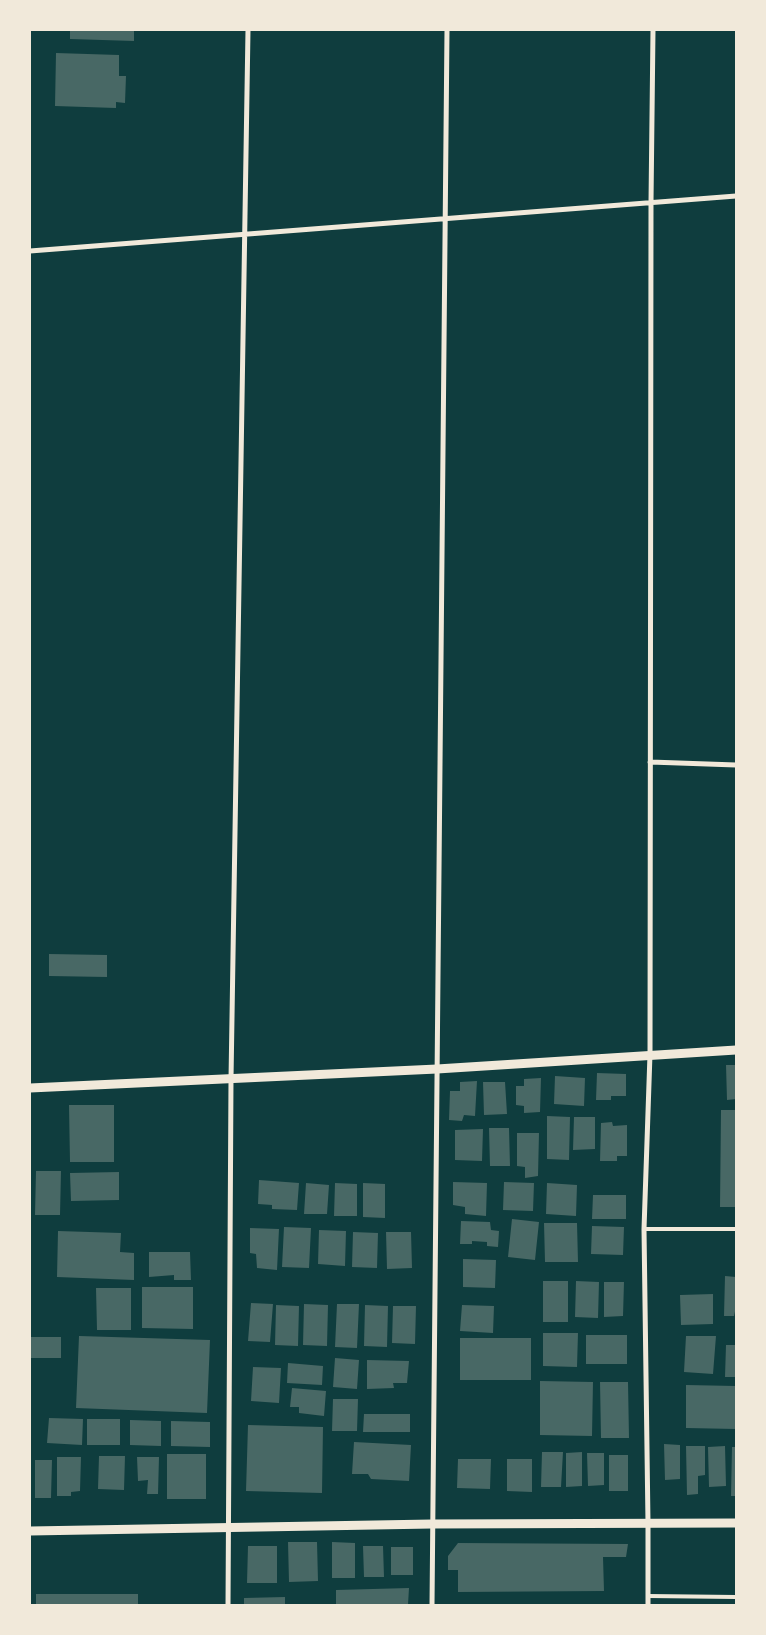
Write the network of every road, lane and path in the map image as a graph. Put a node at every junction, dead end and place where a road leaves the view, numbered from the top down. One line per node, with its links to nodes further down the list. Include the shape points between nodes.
1 (248, 30): 7 (street)
2 (446, 30): 6 (street)
3 (653, 30): 5 (street)
4 (736, 196): 5 (street)
5 (651, 202): 6 (street); 9 (street)
6 (444, 218): 7 (street); 13 (street)
7 (246, 234): 8 (street); 14 (street)
8 (30, 251)
9 (650, 762): 10 (street); 12 (street)
10 (736, 765)
11 (736, 1050): 12 (street)
12 (650, 1054): 13 (street); 16 (street)
13 (437, 1068): 14 (street); 20 (street)
14 (231, 1079): 15 (street); 21 (street)
15 (30, 1088)
16 (644, 1229): 17 (lane); 18 (street)
17 (736, 1229)
18 (648, 1523): 19 (street); 20 (street); 23 (street)
19 (736, 1523)
20 (432, 1524): 21 (street); 26 (street)
21 (228, 1528): 22 (street); 25 (street)
22 (30, 1531)
23 (648, 1596): 24 (lane); 27 (street)
24 (736, 1597)
25 (228, 1605)
26 (432, 1605)
27 (648, 1605)

